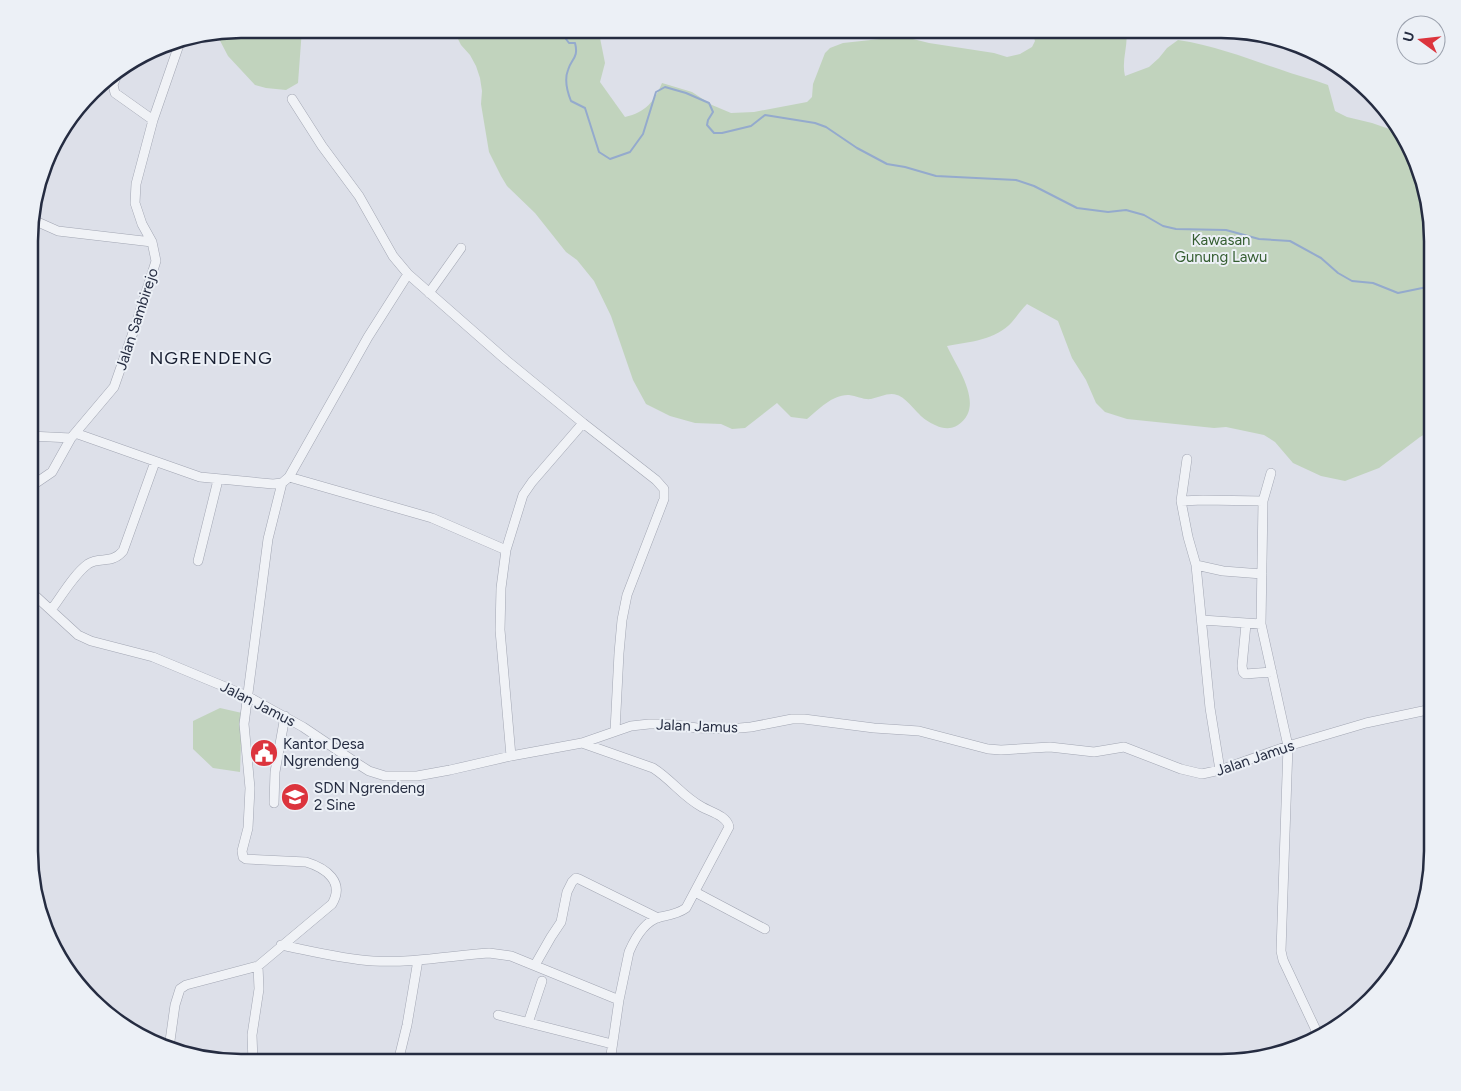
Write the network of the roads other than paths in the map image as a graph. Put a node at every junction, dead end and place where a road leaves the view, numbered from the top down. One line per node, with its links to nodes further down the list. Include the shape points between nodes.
1 (178, 47): 4 (street, Jalan Sambirejo)
2 (114, 81): 4 (street, via 115,93)
3 (292, 99): 8 (street, via 359,196 393,256)
4 (153, 120): 6 (street, Jalan Sambirejo, via 134,194 140,218)
5 (38, 222): 6 (street, via 58,232)
6 (152, 242): 12 (street, Jalan Sambirejo, via 155,267 116,381)
7 (461, 248): 9 (street)
8 (408, 274): 9 (street); 17 (street)
9 (429, 293): 10 (street)
10 (583, 423): 21 (street, via 523,494); 34 (street, via 664,489 664,499 627,595 622,620)
11 (38, 436): 12 (street)
12 (73, 436): 14 (street); 18 (street, Jalan Sambirejo, via 52,472)
13 (1187, 459): 19 (street)
14 (155, 462): 16 (street); 26 (street, via 123,551 118,557 90,563 83,568)
15 (1271, 474): 20 (street)
16 (218, 480): 17 (street, via 273,484); 22 (street)
17 (286, 480): 21 (street, via 432,518); 31 (street, via 268,539)
18 (38, 482)
19 (1181, 501): 20 (street); 23 (street)
20 (1263, 501): 24 (street)
21 (506, 550): 37 (street, via 500,630)
22 (198, 562)
23 (1196, 565): 24 (street); 27 (street)
24 (1262, 574): 29 (street)
25 (38, 598): 26 (street, Jalan Jamus)
26 (51, 610): 31 (street, Jalan Jamus, via 67,627 91,641 152,657)
27 (1202, 620): 28 (street); 38 (street, via 1210,708)
28 (1246, 624): 29 (street); 30 (street, via 1243,672)
29 (1261, 624): 30 (street)
30 (1272, 672): 36 (street)
31 (247, 696): 33 (street, Jalan Jamus); 43 (street, via 244,724 250,805 243,857 314,864 325,870 337,890 332,904)
32 (1424, 712): 36 (street, Jalan Jamus)
33 (285, 716): 37 (street, Jalan Jamus, via 369,771 385,776 417,776); 39 (street, via 275,772)
34 (615, 731): 35 (street, Jalan Jamus); 38 (street, Jalan Jamus, via 649,724 728,729 804,719 919,730 988,749 1050,747 1094,752 1124,748 1195,774)
35 (582, 743): 37 (street, Jalan Jamus); 40 (street, via 653,768 690,800 729,823)
36 (1288, 746): 38 (street, Jalan Jamus); 51 (street, via 1281,951)
37 (511, 756)
38 (1220, 770)
39 (274, 803)
40 (695, 892): 41 (street, via 682,911); 42 (street)
41 (658, 918): 45 (street, via 574,879 567,892 561,922); 48 (street, via 637,936 629,952)
42 (765, 929)
43 (281, 945): 44 (street, via 359,960); 46 (street)
44 (418, 960): 45 (street, via 488,953 511,956); 55 (street)
45 (535, 965): 48 (street)
46 (258, 966): 52 (street, via 180,989); 54 (street)
47 (542, 981): 50 (street)
48 (619, 1000): 53 (street)
49 (498, 1015): 50 (street)
50 (528, 1023): 53 (street)
51 (1315, 1030)
52 (170, 1041)
53 (612, 1044): 56 (street)
54 (253, 1054)
55 (400, 1054)
56 (611, 1054)

